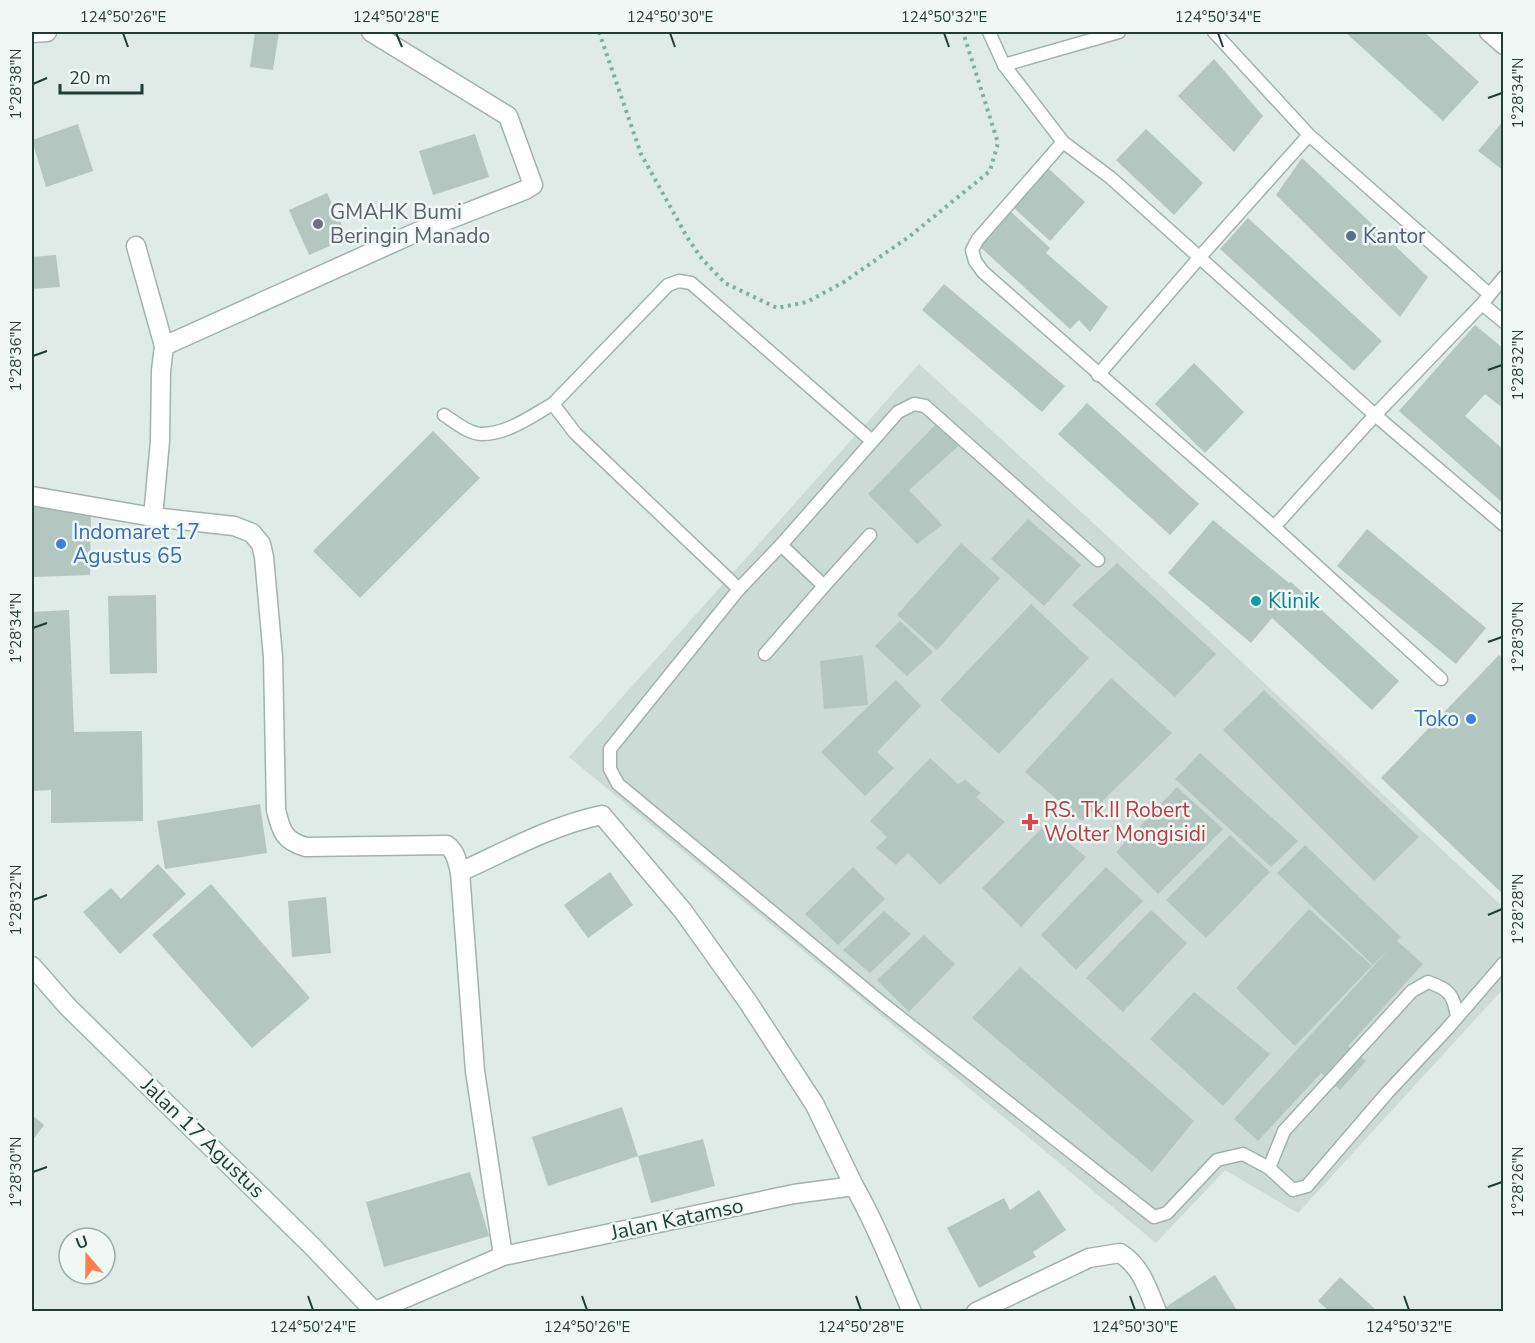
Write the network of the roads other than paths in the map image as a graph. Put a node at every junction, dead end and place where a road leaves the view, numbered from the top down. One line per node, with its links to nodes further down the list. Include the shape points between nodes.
1 (47, 32): 7 (street)
2 (371, 32): 17 (street, via 508,116 533,185 417,232)
3 (989, 32): 9 (lane)
4 (1119, 32): 9 (lane)
5 (1214, 32): 10 (lane)
6 (1489, 32): 8 (street)
7 (32, 33)
8 (1503, 45)
9 (1004, 65): 11 (lane)
10 (1309, 135): 13 (lane); 15 (lane)
11 (1063, 142): 13 (lane, via 1111,178); 18 (lane, via 972,250 983,272)
12 (136, 246): 17 (street)
13 (1198, 258): 18 (lane); 21 (lane)
14 (1503, 278): 15 (lane)
15 (1485, 299): 16 (lane); 21 (lane)
16 (1503, 322)
17 (164, 346): 24 (street)
18 (1098, 375): 26 (lane)
19 (553, 404): 20 (lane, via 513,427 481,434 466,430); 22 (lane, via 668,285 679,281 691,283); 31 (lane, via 575,433)
20 (444, 415)
21 (1375, 415): 25 (lane); 26 (lane)
22 (872, 441): 28 (lane); 29 (lane, via 898,412 914,404 925,406)
23 (32, 496): 24 (street)
24 (153, 517): 34 (street, via 234,526 252,533 261,544 273,657 276,810 286,837 306,847 447,845 456,855)
25 (1503, 525)
26 (1275, 527): 33 (lane)
27 (870, 535): 30 (lane)
28 (781, 545): 30 (lane); 31 (lane)
29 (1098, 560)
30 (824, 586): 32 (lane)
31 (739, 589): 38 (lane, via 610,748 610,769 618,784 883,1004 1154,1218 1167,1213 1217,1160 1243,1154)
32 (765, 654)
33 (1441, 679)
34 (460, 872): 39 (street, via 566,825 602,815 683,911 748,1002 815,1105); 40 (street, via 476,1071)
35 (1503, 963): 37 (lane)
36 (32, 966): 41 (street, Jalan 17 Agustus, via 68,1007)
37 (1457, 1017): 38 (lane, via 1307,1186 1293,1190); 38 (lane, via 1455,1002 1444,988 1428,982 1412,991 1284,1131)
38 (1269, 1168)
39 (854, 1186): 40 (street, Jalan Katamso, via 794,1194); 42 (street, via 872,1216)
40 (503, 1256): 41 (street, Jalan Katamso)
41 (374, 1311)
42 (912, 1311)
43 (976, 1311): 44 (street, via 1089,1258 1120,1253 1131,1260 1142,1276)
44 (1157, 1311)

